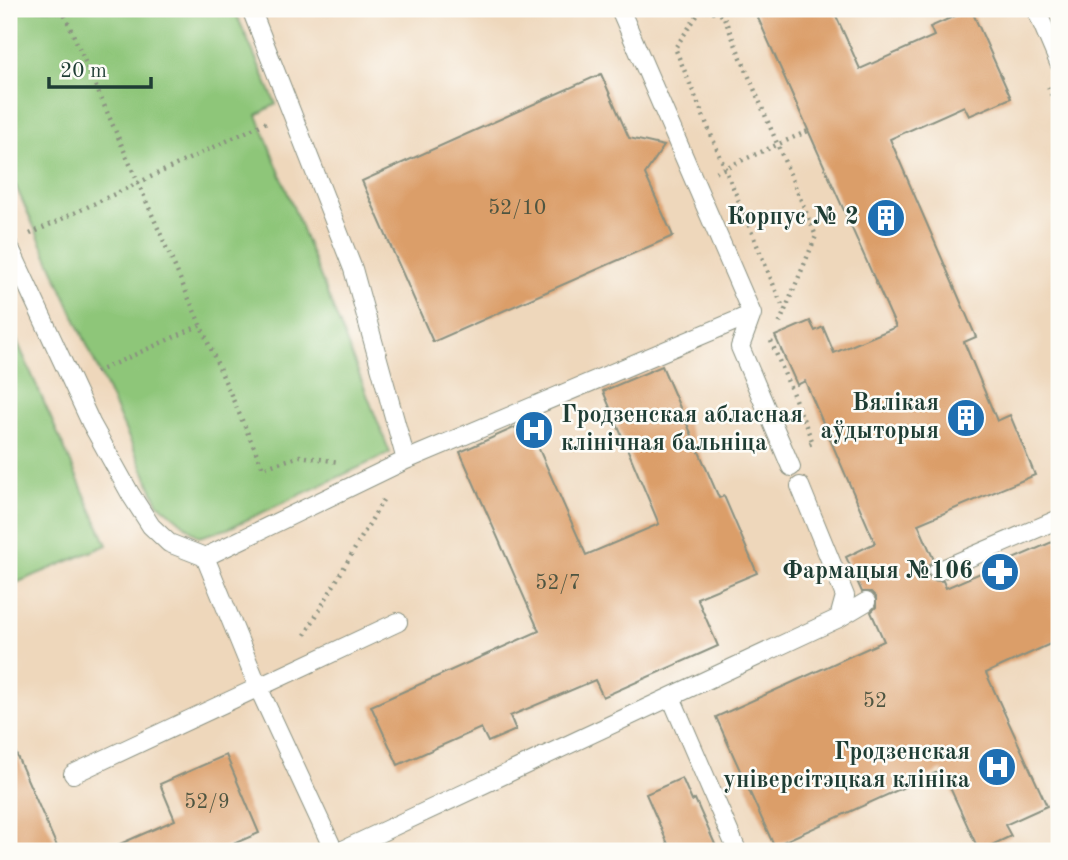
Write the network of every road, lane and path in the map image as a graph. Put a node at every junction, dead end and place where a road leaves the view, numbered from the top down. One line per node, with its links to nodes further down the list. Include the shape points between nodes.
1 (62, 9): 12 (path)
2 (251, 9): 7 (lane)
3 (620, 9): 11 (lane)
4 (701, 9): 9 (path, via 723,15); 10 (path, via 674,48)
5 (1036, 9): 6 (lane)
6 (1059, 63)
7 (292, 110): 12 (path); 18 (lane, via 353,269)
8 (808, 131): 9 (path)
9 (777, 144): 10 (path); 14 (path, via 816,236)
10 (725, 168): 11 (path); 14 (path)
11 (694, 181): 15 (lane)
12 (139, 183): 13 (path); 16 (path)
13 (15, 243): 17 (lane)
14 (785, 310): 19 (path, via 771,343 813,443)
15 (752, 314): 18 (lane); 19 (lane, via 740,346)
16 (201, 325): 17 (path); 20 (path, via 263,468 300,456)
17 (72, 383): 23 (lane, via 151,526 169,543)
18 (406, 460): 20 (lane); 28 (path)
19 (788, 461)
20 (387, 470): 23 (lane)
21 (800, 486): 26 (lane, via 845,596)
22 (1059, 519): 24 (lane)
23 (205, 557): 29 (lane)
24 (939, 571)
25 (866, 602): 26 (lane)
26 (839, 618): 30 (lane)
27 (398, 622): 28 (lane)
28 (281, 679): 29 (lane)
29 (258, 689): 31 (lane); 33 (lane)
30 (671, 697): 32 (lane); 34 (lane)
31 (73, 774)
32 (736, 848)
33 (334, 851)
34 (341, 851)

